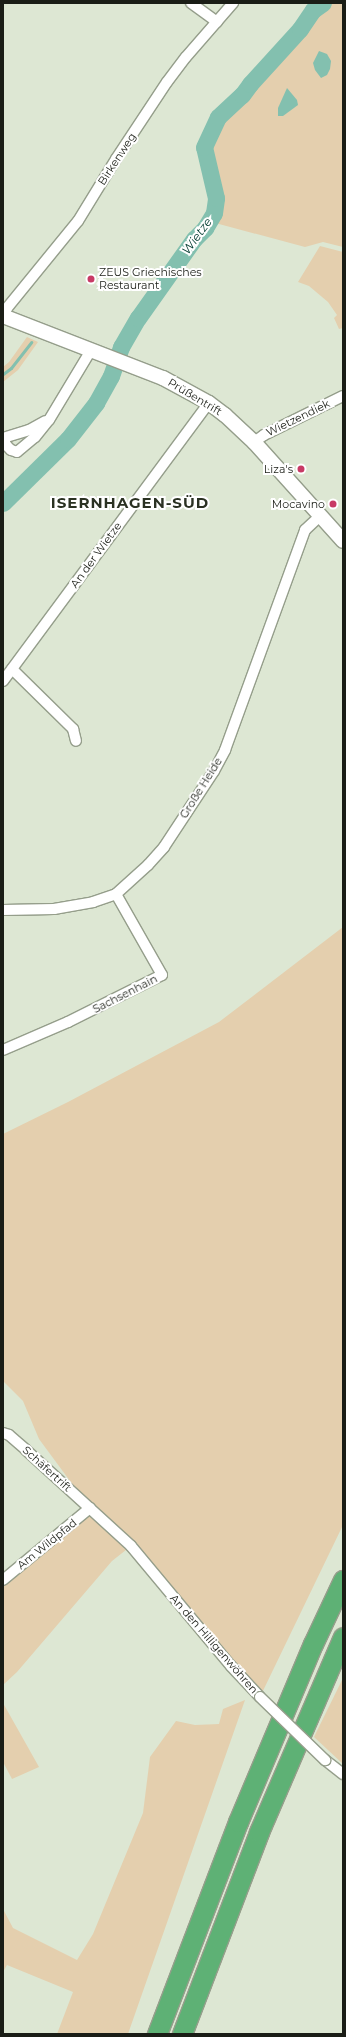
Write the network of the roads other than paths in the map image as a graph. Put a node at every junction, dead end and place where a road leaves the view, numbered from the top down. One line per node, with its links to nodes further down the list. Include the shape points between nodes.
1 (191, 3): 3 (street)
2 (233, 3): 3 (street, Birkenweg)
3 (217, 22): 4 (street, Birkenweg, via 167,82 78,221)
4 (3, 316): 5 (main road, Prüßentrift)
5 (91, 350): 7 (main road, Prüßentrift, via 173,382); 8 (street)
6 (343, 396): 10 (street, Wietzendiek)
7 (209, 403): 10 (main road, Prüßentrift); 13 (street, An der Wietze)
8 (49, 420): 9 (street); 9 (street, via 35,437 17,452 11,450)
9 (3, 439)
10 (254, 442): 11 (main road, Prüßentrift)
11 (320, 516): 12 (main road, Prüßentrift); 16 (street, Große Heide, via 305,530 241,708 214,771 164,846 148,865)
12 (343, 541)
13 (12, 669): 14 (street, An der Wietze); 15 (street, via 72,729)
14 (3, 681)
15 (76, 741)
16 (116, 894): 17 (street, Große Heide, via 54,910); 18 (street, Sachsenhain, via 162,975 68,1022)
17 (3, 910)
18 (3, 1050)
19 (3, 1433): 20 (street, Schäfertrift, via 15,1440)
20 (90, 1508): 21 (street, Am Wildpfad); 24 (street, An den Hilligenwöhren, bridge, via 131,1546 260,1697 324,1760)
21 (3, 1580)
22 (343, 1580): 25 (highway, via 313,1644 238,1822)
23 (343, 1637): 26 (highway, via 259,1832)
24 (343, 1774)
25 (157, 2034)
26 (182, 2034)

